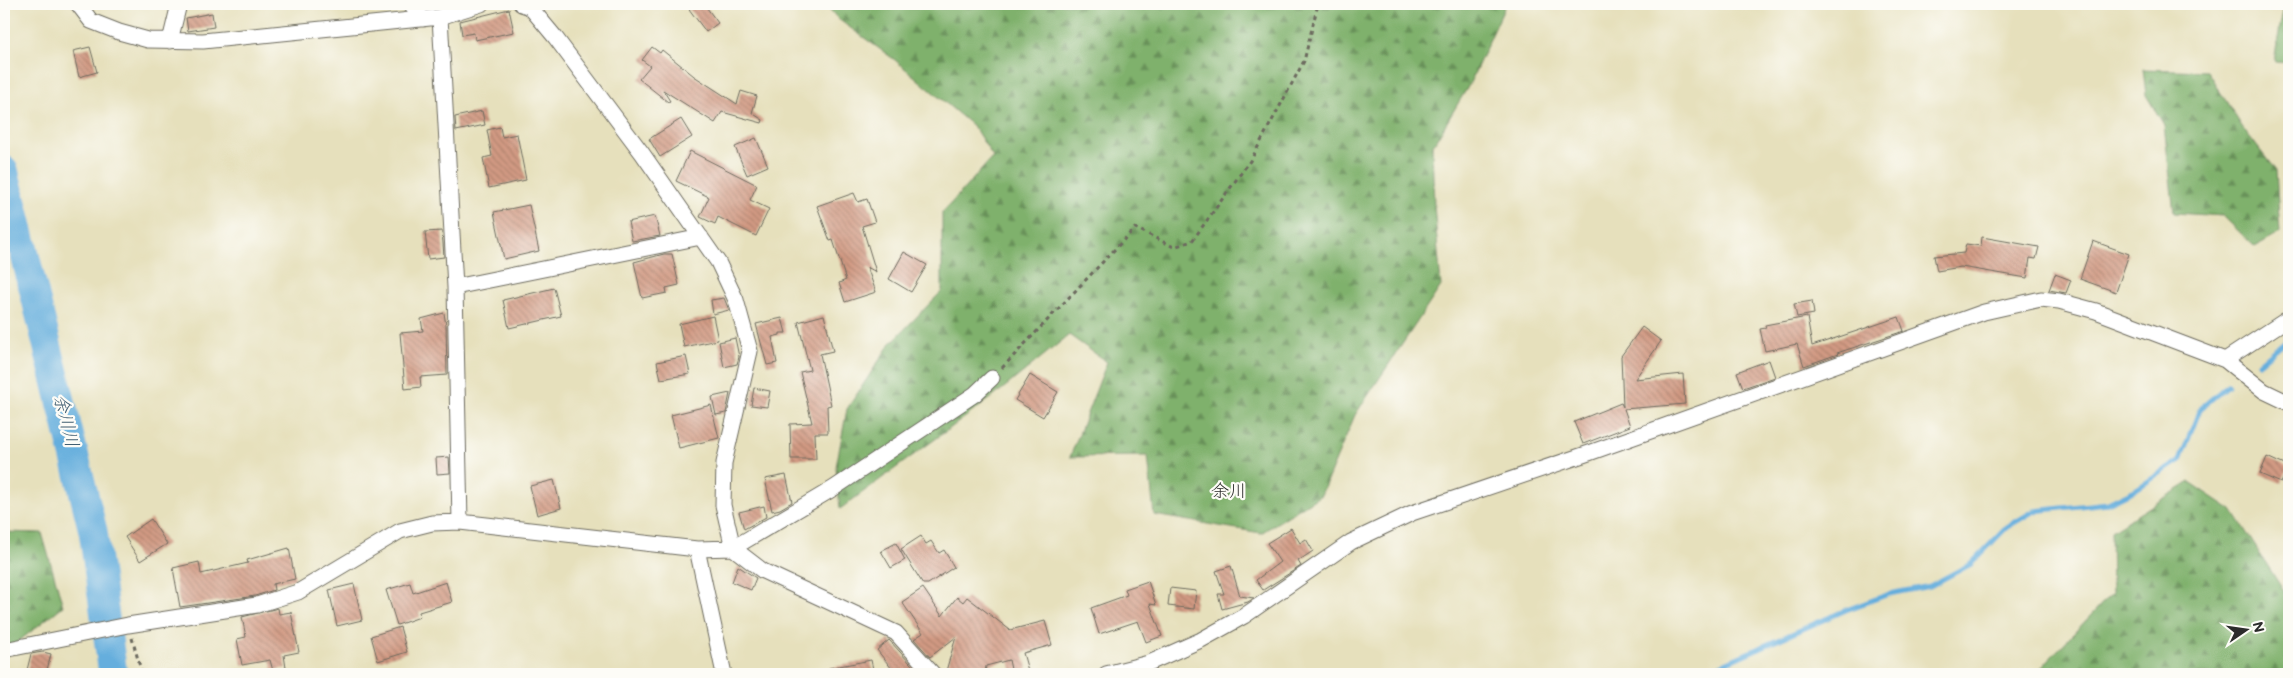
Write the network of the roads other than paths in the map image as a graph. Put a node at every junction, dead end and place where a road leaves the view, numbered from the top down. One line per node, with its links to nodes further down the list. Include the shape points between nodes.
1 (78, 4): 8 (street, via 91,21 98,24 148,40)
2 (179, 4): 8 (street)
3 (411, 4): 7 (street)
4 (481, 4): 6 (street)
5 (521, 4): 9 (street, via 530,7 555,37)
6 (440, 17): 7 (street); 10 (street)
7 (423, 19): 8 (street, via 203,41)
8 (170, 40)
9 (701, 237): 10 (street); 16 (street, via 718,262 736,300 750,351 724,464 723,505)
10 (455, 287): 15 (street)
11 (2289, 318): 12 (street)
12 (2225, 360): 14 (street, via 2264,391); 21 (street, via 2104,313 2059,301 2041,299 1984,312 1412,513 1351,542 1244,616 1201,640 1149,663)
13 (992, 378): 16 (street, via 975,394 834,488)
14 (2289, 403)
15 (460, 522): 17 (street); 18 (street, via 432,523 400,531 298,592 266,602)
16 (733, 548): 17 (street); 20 (street, via 763,570 896,633)
17 (697, 549): 19 (street)
18 (4, 650)
19 (724, 674)
20 (934, 674)
21 (1106, 674)

